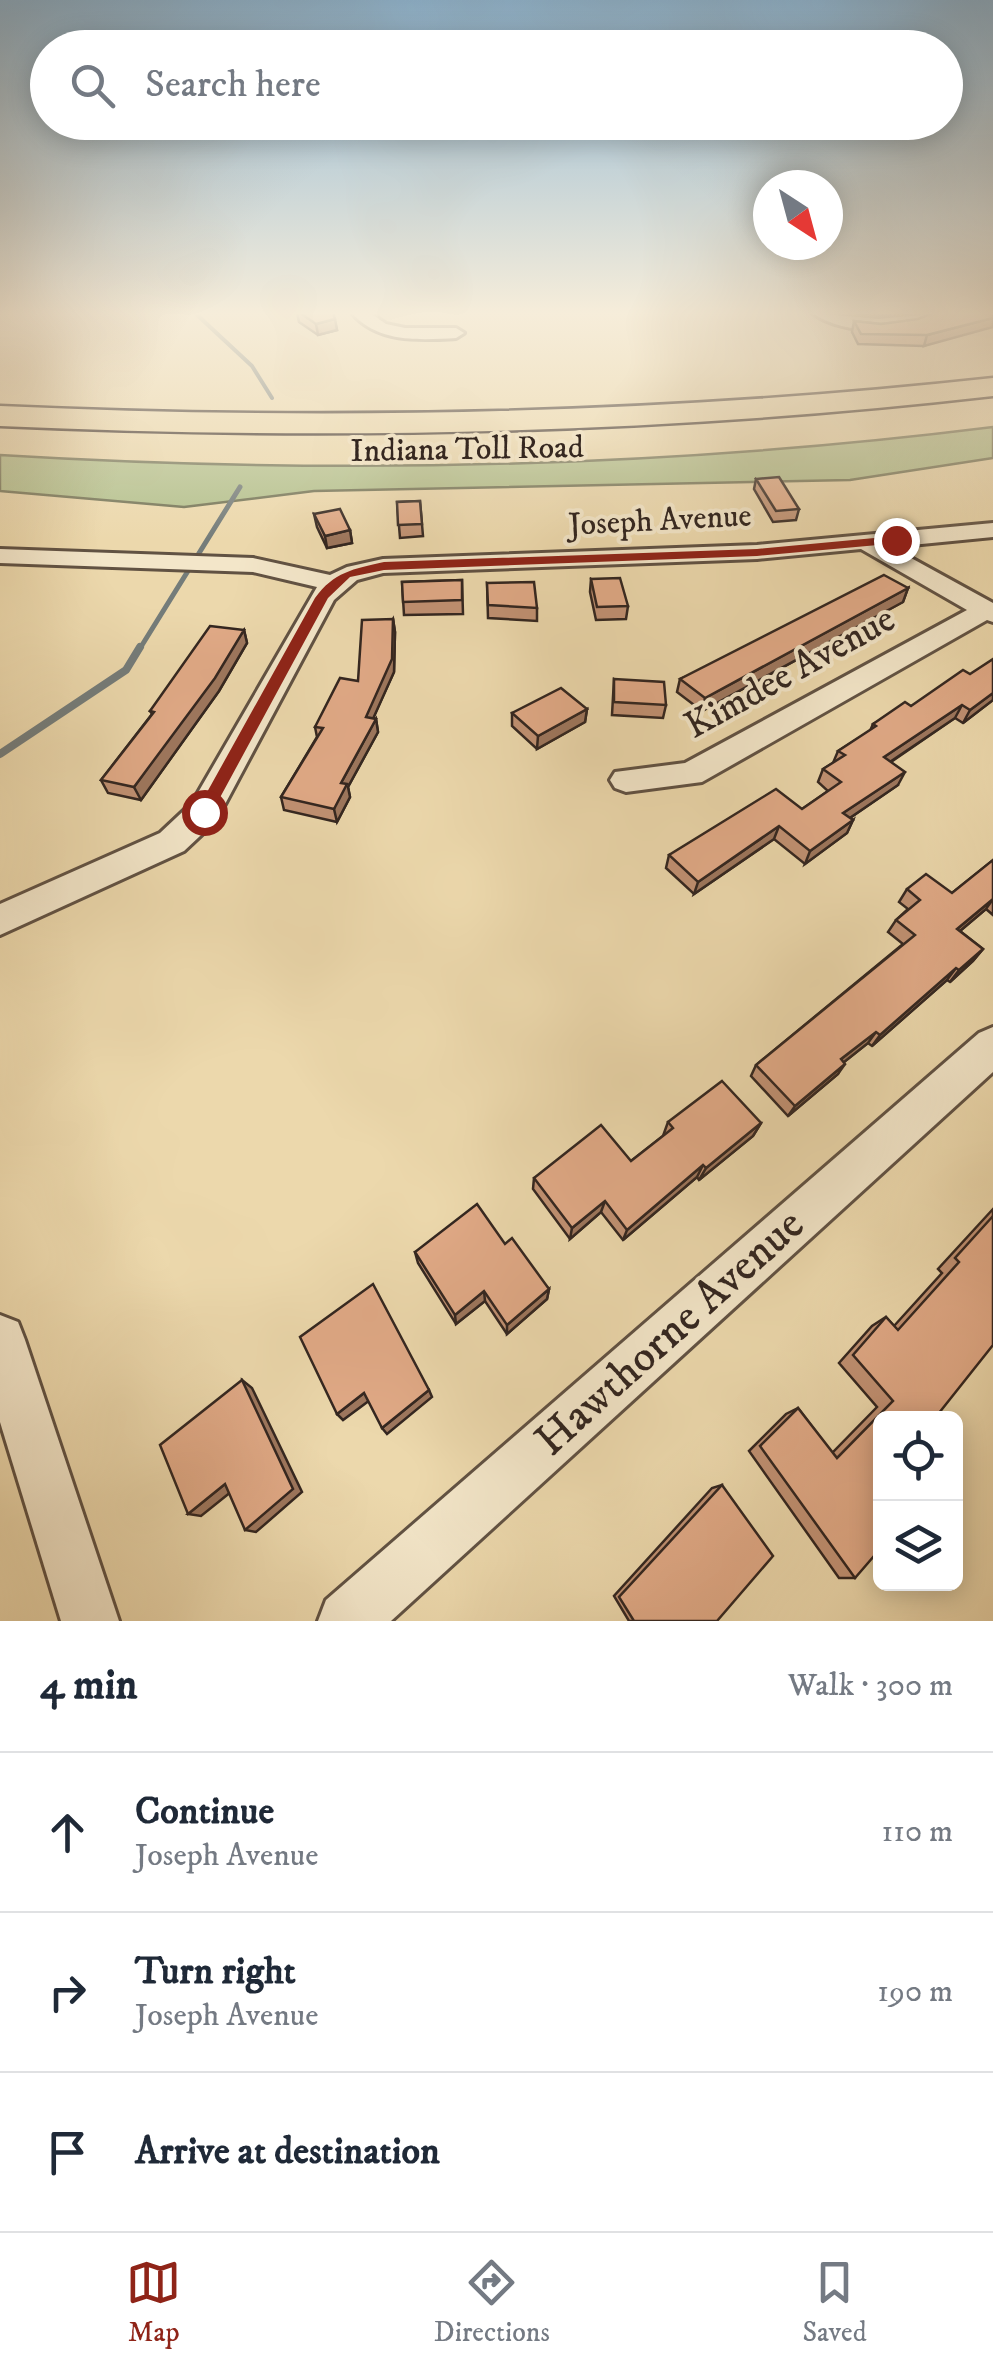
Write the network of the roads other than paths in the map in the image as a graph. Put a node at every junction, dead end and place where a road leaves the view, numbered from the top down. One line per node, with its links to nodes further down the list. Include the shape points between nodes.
1 (976, 389): 2 (highway, Indiana Toll Road, via 749,411 538,422 283,426)
2 (0, 416)
3 (993, 416): 4 (highway, Indiana Toll Road, via 557,449 280,454)
4 (0, 445)
5 (993, 530): 6 (street, Joseph Avenue)
6 (867, 543): 8 (street, Joseph Avenue, via 384,566); 9 (street)
7 (0, 556): 8 (street, via 217,562)
8 (332, 583): 11 (street, via 190,828)
9 (989, 612): 10 (street, Kimdee Avenue, via 691,774)
10 (626, 780)
11 (0, 920)
12 (993, 1046): 15 (street, Hawthorne Avenue)
13 (0, 1340): 14 (street)
14 (90, 1621)
15 (348, 1621)

